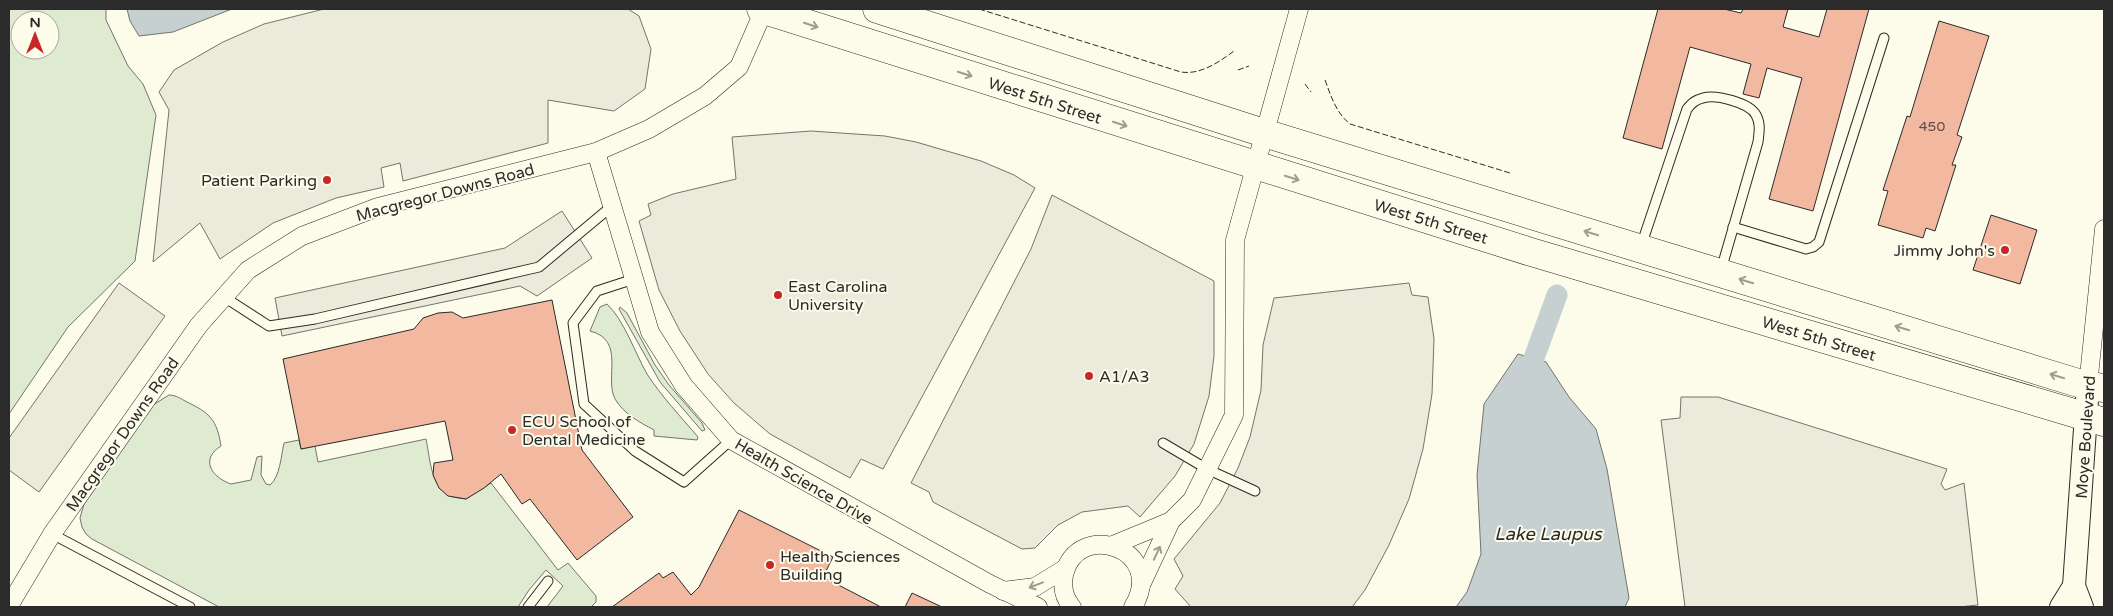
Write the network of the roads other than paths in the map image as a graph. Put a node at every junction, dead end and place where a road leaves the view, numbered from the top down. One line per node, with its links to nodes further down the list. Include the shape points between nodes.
1 (763, 9): 6 (street, Macgregor Downs Road, via 739,67 705,96 649,129); 7 (main road, West 5th Street, one-way to 7)
2 (877, 9): 5 (main road, West 5th Street)
3 (1298, 9): 5 (street)
4 (1884, 38): 9 (lane, via 1819,242 1806,249)
5 (1264, 133): 7 (street); 11 (main road, West 5th Street, one-way to 5)
6 (596, 152): 8 (street, Health Science Drive); 14 (street, Macgregor Downs Road, via 378,207 302,236 248,270)
7 (1254, 166): 16 (main road, West 5th Street, one-way to 16); 19 (street, via 1235,240 1234,414)
8 (612, 206): 13 (street, Health Science Drive); 14 (lane, via 539,267 325,317 269,326)
9 (1733, 227): 11 (lane, via 1758,142 1758,116 1752,108 1718,97 1704,97 1687,109); 12 (lane)
10 (2104, 229): 15 (street, Moye Boulevard)
11 (1640, 248): 12 (main road, West 5th Street)
12 (1720, 273): 15 (main road, West 5th Street, one-way to 12)
13 (634, 279): 17 (street, Health Science Drive, via 650,332 684,386); 17 (lane, via 597,291 573,323 584,404 635,451 684,482)
14 (224, 296): 22 (street, Macgregor Downs Road, via 199,325)
15 (2096, 387): 16 (street, Moye Boulevard)
16 (2095, 420): 26 (street, Moye Boulevard)
17 (731, 440): 27 (street, Health Science Drive)
18 (1163, 444): 19 (lane)
19 (1207, 469): 20 (lane); 21 (street, via 1192,500)
20 (1255, 491)
21 (1171, 520): 23 (street); 28 (street, one-way to 21)
22 (52, 534): 29 (street, Macgregor Downs Road); 30 (lane)
23 (1113, 546): 24 (street, via 1090,546 1071,559); 28 (street, via 1125,551 1140,572)
24 (1066, 568): 27 (street, one-way to 27, via 1035,587); 33 (street, via 1064,593)
25 (548, 581): 31 (lane)
26 (2074, 586): 34 (street, Moye Boulevard); 35 (street, Moye Boulevard)
27 (1003, 591): 32 (street, Health Science Drive)
28 (1138, 599)
29 (9, 606)
30 (190, 607)
31 (528, 607)
32 (1038, 607)
33 (1072, 607)
34 (2061, 607)
35 (2082, 607)

